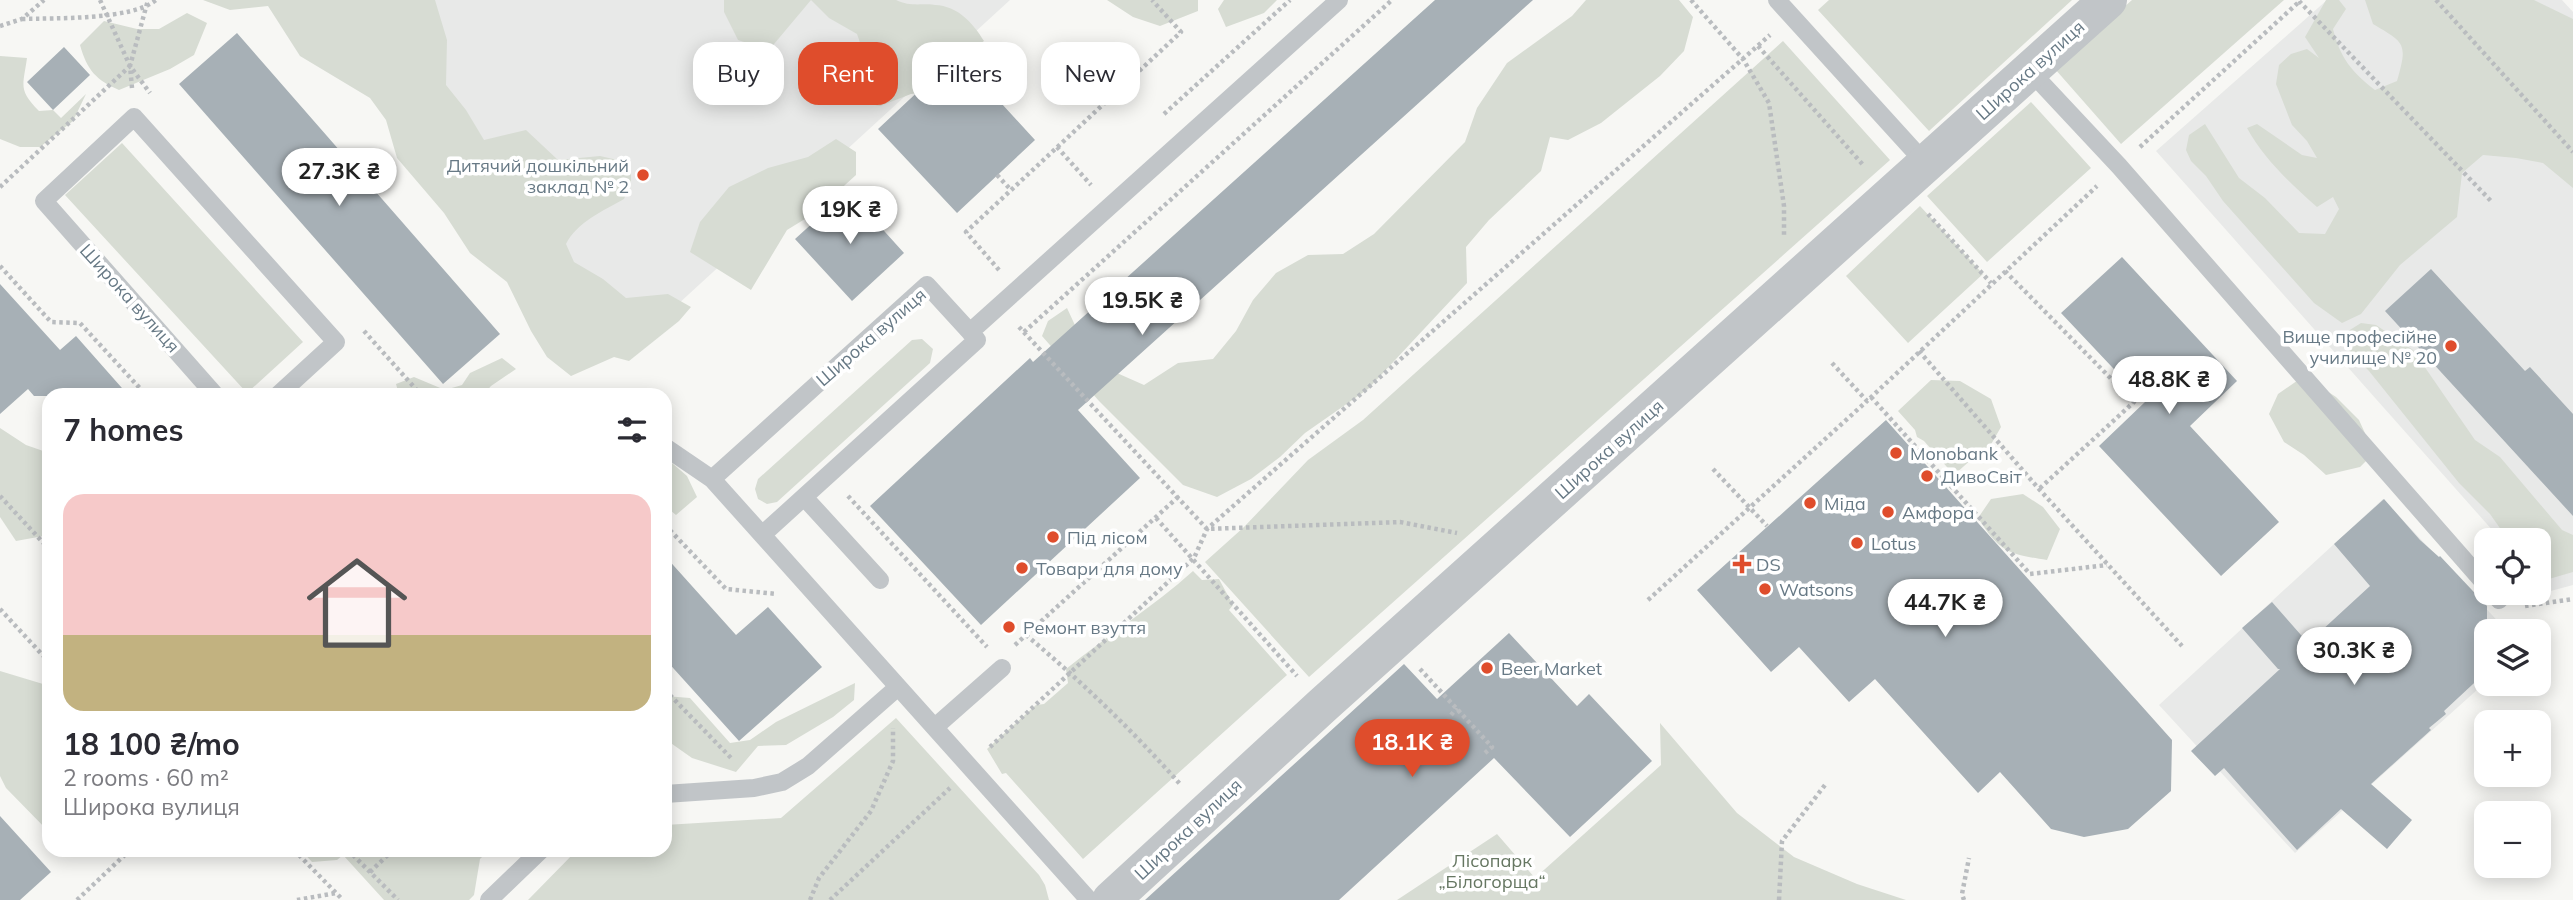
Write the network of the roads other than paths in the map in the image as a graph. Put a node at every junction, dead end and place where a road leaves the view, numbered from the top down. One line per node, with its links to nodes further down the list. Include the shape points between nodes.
1 (1339, 0): 6 (lane)
2 (1777, 0): 5 (lane)
3 (2108, 0): 4 (street, Широка вулиця)
4 (2030, 71): 5 (street, Широка вулиця); 13 (lane)
5 (1926, 163): 22 (street, Широка вулиця)
6 (970, 332): 10 (lane, Широка вулиця, via 927,285); 11 (lane, via 977,340)
7 (209, 388): 8 (lane, Широка вулиця, via 44,201 134,117 336,342)
8 (286, 388)
9 (672, 452): 10 (lane)
10 (712, 479): 12 (lane)
11 (804, 497): 12 (lane); 14 (lane)
12 (762, 535): 16 (lane)
13 (2474, 571)
14 (880, 580)
15 (1005, 660): 17 (lane)
16 (898, 687): 17 (lane); 18 (lane, via 808,766 782,782)
17 (935, 727): 21 (lane)
18 (672, 794)
19 (534, 857): 20 (lane)
20 (489, 900)
21 (1089, 900)
22 (1111, 900)

